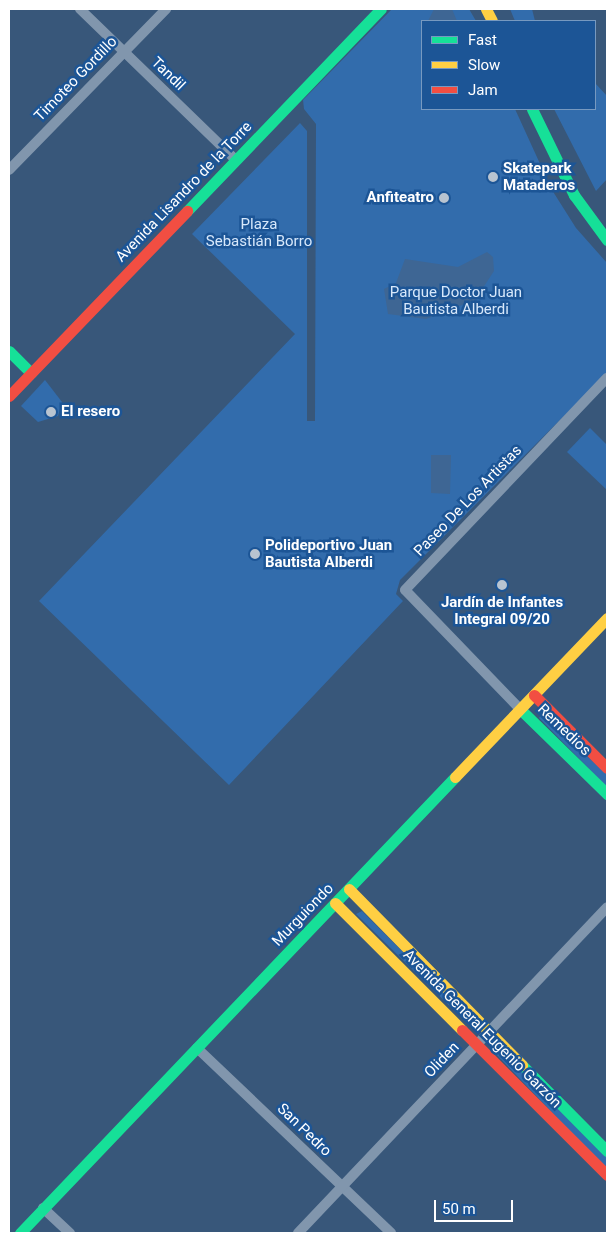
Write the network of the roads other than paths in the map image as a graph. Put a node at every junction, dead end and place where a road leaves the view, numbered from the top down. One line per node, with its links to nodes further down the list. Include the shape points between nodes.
1 (80, 9): 4 (street, Tandil)
2 (166, 9): 4 (street, Timoteo Gordillo)
3 (381, 9): 6 (street, Avenida Lisandro de la Torre)
4 (124, 52): 6 (street, Tandil); 7 (street, Timoteo Gordillo)
5 (532, 110): 8 (street, via 574,195)
6 (236, 160): 10 (street, Avenida Lisandro de la Torre)
7 (9, 170)
8 (607, 240)
9 (9, 351): 10 (street)
10 (31, 373): 13 (street, Avenida Lisandro de la Torre)
11 (9, 378): 13 (street)
12 (607, 378): 17 (street, Paseo De Los Artistas, via 405,590)
13 (18, 386): 14 (street, Avenida Lisandro de la Torre)
14 (9, 396)
15 (607, 618): 16 (street, Murguiondo)
16 (534, 695): 17 (street, Murguiondo); 18 (street, Remedios)
17 (520, 709): 19 (street, Remedios); 20 (street, Murguiondo)
18 (607, 768)
19 (607, 794)
20 (349, 889): 21 (street, Murguiondo); 23 (street, Avenida General Eugenio Garzón)
21 (335, 903): 24 (street, Avenida General Eugenio Garzón); 25 (street, Murguiondo)
22 (607, 907): 23 (street, Oliden)
23 (489, 1031): 24 (street, Oliden); 26 (street, Avenida General Eugenio Garzón)
24 (476, 1045): 27 (street, Avenida General Eugenio Garzón); 28 (street, Oliden)
25 (197, 1048): 28 (street, San Pedro); 29 (street, Murguiondo)
26 (607, 1151)
27 (607, 1175)
28 (342, 1187): 32 (street, Oliden); 33 (street, San Pedro)
29 (44, 1208): 30 (street, Murguiondo); 31 (street)
30 (20, 1233)
31 (70, 1233)
32 (298, 1233)
33 (391, 1233)

